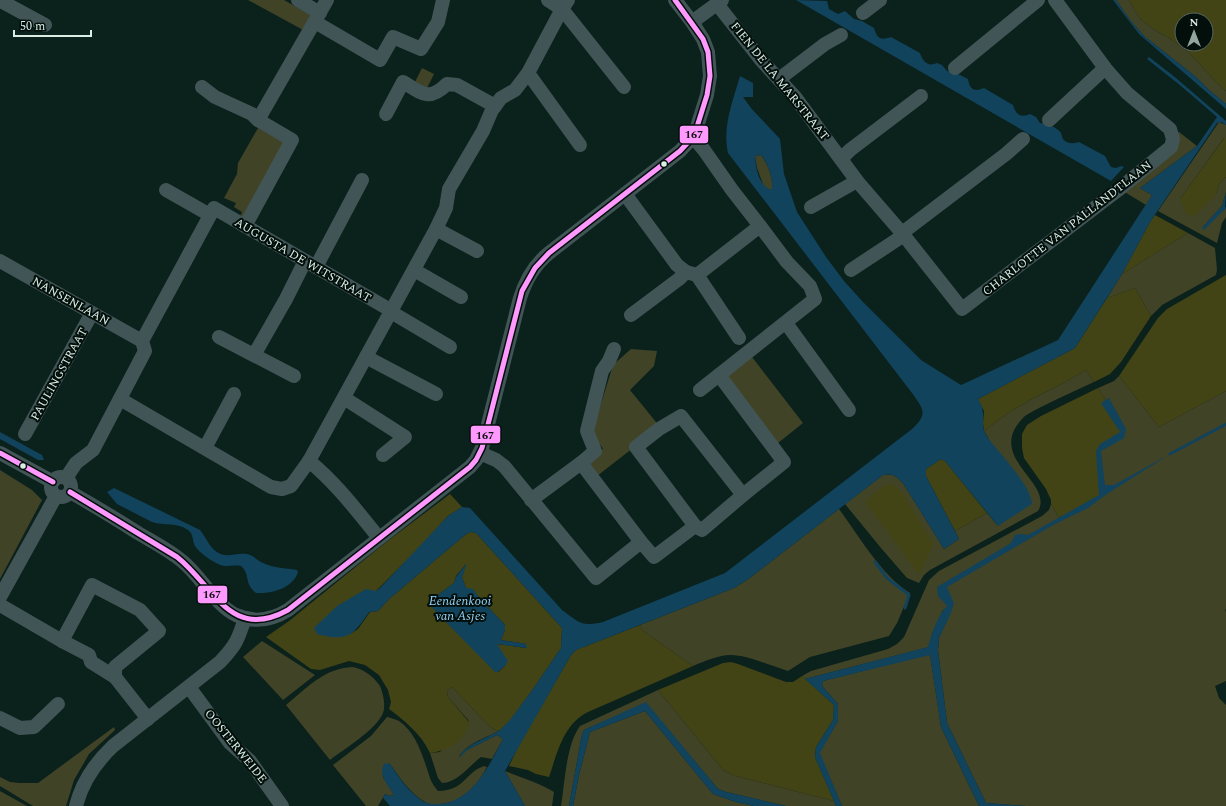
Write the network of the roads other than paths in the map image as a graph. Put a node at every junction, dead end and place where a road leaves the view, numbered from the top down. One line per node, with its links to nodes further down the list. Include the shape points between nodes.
1 (298, 0): 13 (street)
2 (327, 0): 13 (street)
3 (443, 0): 13 (street, via 438,22 421,49 393,37 380,60)
4 (548, 0): 11 (street)
5 (675, 0): 14 (street)
6 (880, 0): 12 (street)
7 (1038, 0): 17 (street)
8 (1054, 0): 18 (street)
9 (1, 1): 15 (street)
10 (720, 2): 14 (street); 20 (street, FIEN DE LA MARSTRAAT)
11 (565, 4): 19 (street); 22 (street)
12 (863, 13)
13 (318, 17): 26 (street)
14 (692, 22): 28 (street, via 703,38 708,52 710,76 703,112)
15 (45, 25)
16 (841, 35): 20 (street)
17 (955, 68)
18 (1105, 68): 27 (street); 49 (street, CHARLOTTE VAN PALLANDTLAAN, via 1127,93 1170,128 1173,139 1170,147)
19 (528, 73): 24 (street, via 515,90 501,98); 30 (street)
20 (779, 79): 31 (street, FIEN DE LA MARSTRAAT)
21 (202, 87): 26 (street, via 252,114)
22 (624, 87)
23 (921, 96): 31 (street)
24 (496, 106): 25 (street, via 457,85 447,84 438,93 424,94 403,82); 40 (street, via 449,189 446,208)
25 (386, 114)
26 (258, 120): 38 (street, via 292,140)
27 (1049, 120)
28 (693, 138): 35 (street); 39 (street)
29 (1023, 139): 41 (street)
30 (580, 144)
31 (846, 155): 33 (street, FIEN DE LA MARSTRAAT)
32 (362, 180): 44 (street)
33 (857, 181): 36 (street); 41 (street, FIEN DE LA MARSTRAAT)
34 (166, 190): 37 (street, AUGUSTA DE WITSTRAAT)
35 (625, 194): 47 (street, via 676,265); 72 (street, via 539,261 529,276 520,298)
36 (810, 207)
37 (212, 212): 38 (street, AUGUSTA DE WITSTRAAT); 56 (street)
38 (245, 226): 44 (street, AUGUSTA DE WITSTRAAT)
39 (760, 226): 47 (street); 53 (street, via 787,262 810,286 815,299)
40 (436, 229): 42 (street); 45 (street)
41 (902, 233): 46 (street, via 898,239); 49 (street, FIEN DE LA MARSTRAAT)
42 (477, 251)
43 (0, 261): 51 (street, NANSENLAAN)
44 (310, 264): 50 (street, AUGUSTA DE WITSTRAAT); 59 (street, via 286,299)
45 (414, 270): 48 (street); 50 (street)
46 (851, 270)
47 (692, 273): 52 (street, via 679,279); 55 (street)
48 (461, 297)
49 (962, 309)
50 (391, 312): 57 (street, AUGUSTA DE WITSTRAAT); 60 (street)
51 (92, 313): 56 (street, NANSENLAAN); 69 (street, PAULINGSTRAAT)
52 (631, 315)
53 (786, 323): 61 (street); 68 (street)
54 (219, 336): 59 (street)
55 (739, 338)
56 (142, 341): 67 (street, via 145,351)
57 (450, 347)
58 (614, 349): 75 (street, via 602,371 587,431 595,451)
59 (254, 355): 62 (street)
60 (366, 357): 65 (street); 66 (street)
61 (719, 375): 63 (street); 78 (street, via 784,462)
62 (294, 376)
63 (700, 390)
64 (234, 394): 70 (street)
65 (436, 394)
66 (344, 398): 73 (street, via 405,437); 74 (street)
67 (120, 400): 70 (street); 76 (street, via 93,450)
68 (849, 410)
69 (25, 434)
70 (205, 448): 74 (street, via 277,489 291,486)
71 (0, 453): 76 (street)
72 (480, 453): 80 (street, via 504,466); 82 (street, via 470,467)
73 (383, 455)
74 (309, 461): 82 (street, via 345,496)
75 (581, 463): 80 (street); 83 (street)
76 (60, 480): 77 (street, via 71,483); 79 (street, via 51,488)
77 (70, 492): 79 (street, via 66,496); 86 (street, via 171,552 183,561 224,607)
78 (743, 495): 81 (street, via 702,530); 81 (street, via 681,416 659,429 636,447)
79 (56, 496): 84 (street)
80 (531, 500): 83 (street, via 596,578)
81 (695, 526): 83 (street, via 654,557)
82 (379, 538): 86 (street, via 288,610 268,619)
83 (641, 542)
84 (0, 597)
85 (0, 605): 87 (street)
86 (245, 618): 89 (street, via 234,646 220,662)
87 (62, 641): 88 (street, via 89,655 92,662); 88 (street, via 92,586 140,610 159,631 115,667)
88 (115, 677): 92 (street)
89 (189, 687): 92 (street); 94 (street, OOSTERWEIDE)
90 (58, 704): 91 (street, via 34,727 20,728)
91 (0, 718)
92 (148, 719): 93 (street, via 113,746 95,765 82,788)
93 (76, 806)
94 (282, 806)

